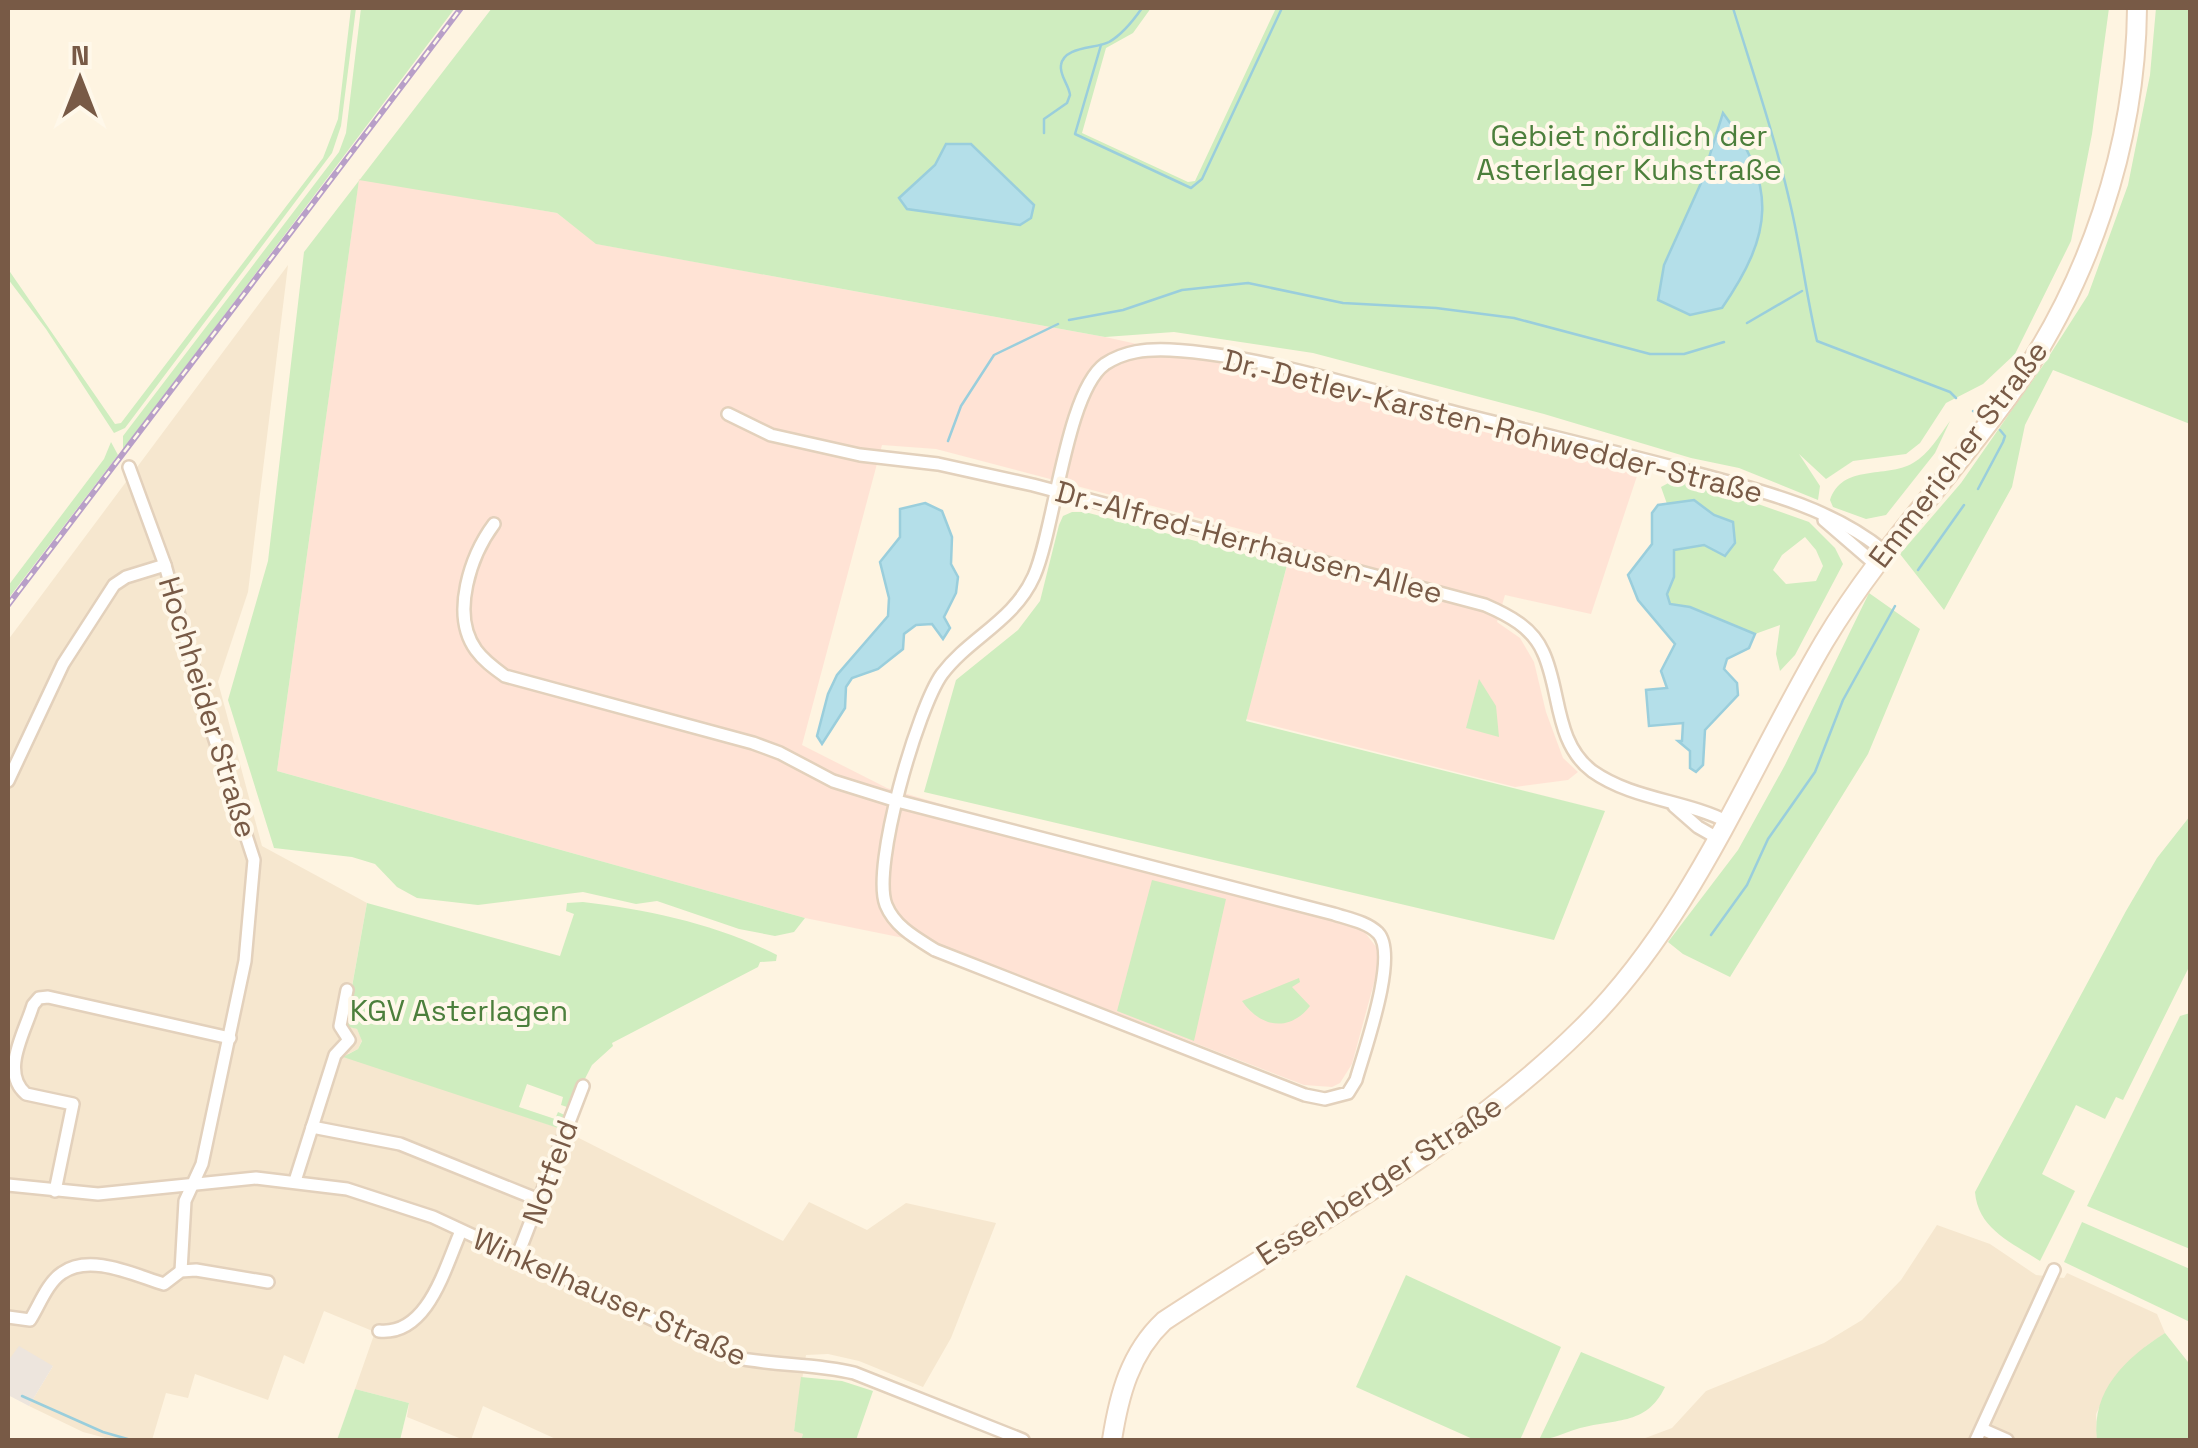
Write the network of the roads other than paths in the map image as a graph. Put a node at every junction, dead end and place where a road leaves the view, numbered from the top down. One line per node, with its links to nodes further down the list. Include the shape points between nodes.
1 (2137, 8): 6 (main road, Emmericher Straße, via 2116,162 2074,284 2007,398)
2 (728, 414): 4 (street, Dr.-Alfred-Herrhausen-Allee, via 771,435)
3 (129, 468): 7 (street, Hochheider Straße)
4 (1057, 492): 6 (street, Dr.-Detlev-Karsten-Rohwedder-Straße, via 1092,377 1123,354 1169,350 1274,366 1770,494 1818,514); 10 (street, Dr.-Detlev-Karsten-Rohwedder-Straße, via 1022,599 931,690); 11 (street, Dr.-Alfred-Herrhausen-Allee, via 1506,614 1543,651 1574,752 1592,770)
5 (494, 524): 10 (street, via 474,557 465,613 473,646 505,676 753,743 832,781)
6 (1880, 558): 8 (main road, Emmericher Straße)
7 (165, 565): 9 (street, via 114,585 64,664); 15 (street, Hochheider Straße, via 254,860)
8 (1785, 712): 12 (main road, Essenberger Straße)
9 (8, 781)
10 (897, 801): 10 (street, Dr.-Detlev-Karsten-Rohwedder-Straße, via 883,895 908,934 1306,1094 1325,1099 1348,1093 1386,964 1383,940 1365,924)
11 (1671, 803): 12 (street, Dr.-Alfred-Herrhausen-Allee); 13 (street, Dr.-Alfred-Herrhausen-Allee)
12 (1728, 822): 13 (main road, Essenberger Straße)
13 (1719, 839): 32 (main road, Essenberger Straße, via 1608,1002 1500,1103 1146,1337 1127,1377)
14 (347, 990): 17 (street, via 340,1026 349,1040 335,1055)
15 (230, 1038): 20 (street, Hochheider Straße); 21 (street, via 39,998 13,1066 17,1087 26,1094 73,1104)
16 (582, 1086): 22 (street, Notfeld)
17 (312, 1127): 18 (street); 22 (street, via 400,1144)
18 (295, 1181): 20 (street, Winkelhauser Straße, via 236,1178); 23 (street, Winkelhauser Straße, via 375,1196)
19 (8, 1184): 21 (street, Winkelhauser Straße)
20 (193, 1186): 21 (street, Winkelhauser Straße); 26 (street)
21 (55, 1191)
22 (540, 1200): 24 (street, Notfeld)
23 (461, 1230): 24 (street, Winkelhauser Straße); 29 (street, via 425,1306 407,1328)
24 (517, 1258): 31 (street, Winkelhauser Straße, via 733,1358 854,1373)
25 (2054, 1270): 30 (street)
26 (180, 1271): 27 (street); 28 (street, via 164,1284 110,1268 76,1267 50,1286 30,1320)
27 (268, 1282)
28 (8, 1317)
29 (379, 1331)
30 (1979, 1435): 33 (street)
31 (1022, 1440)
32 (1112, 1440)
33 (2007, 1440)

